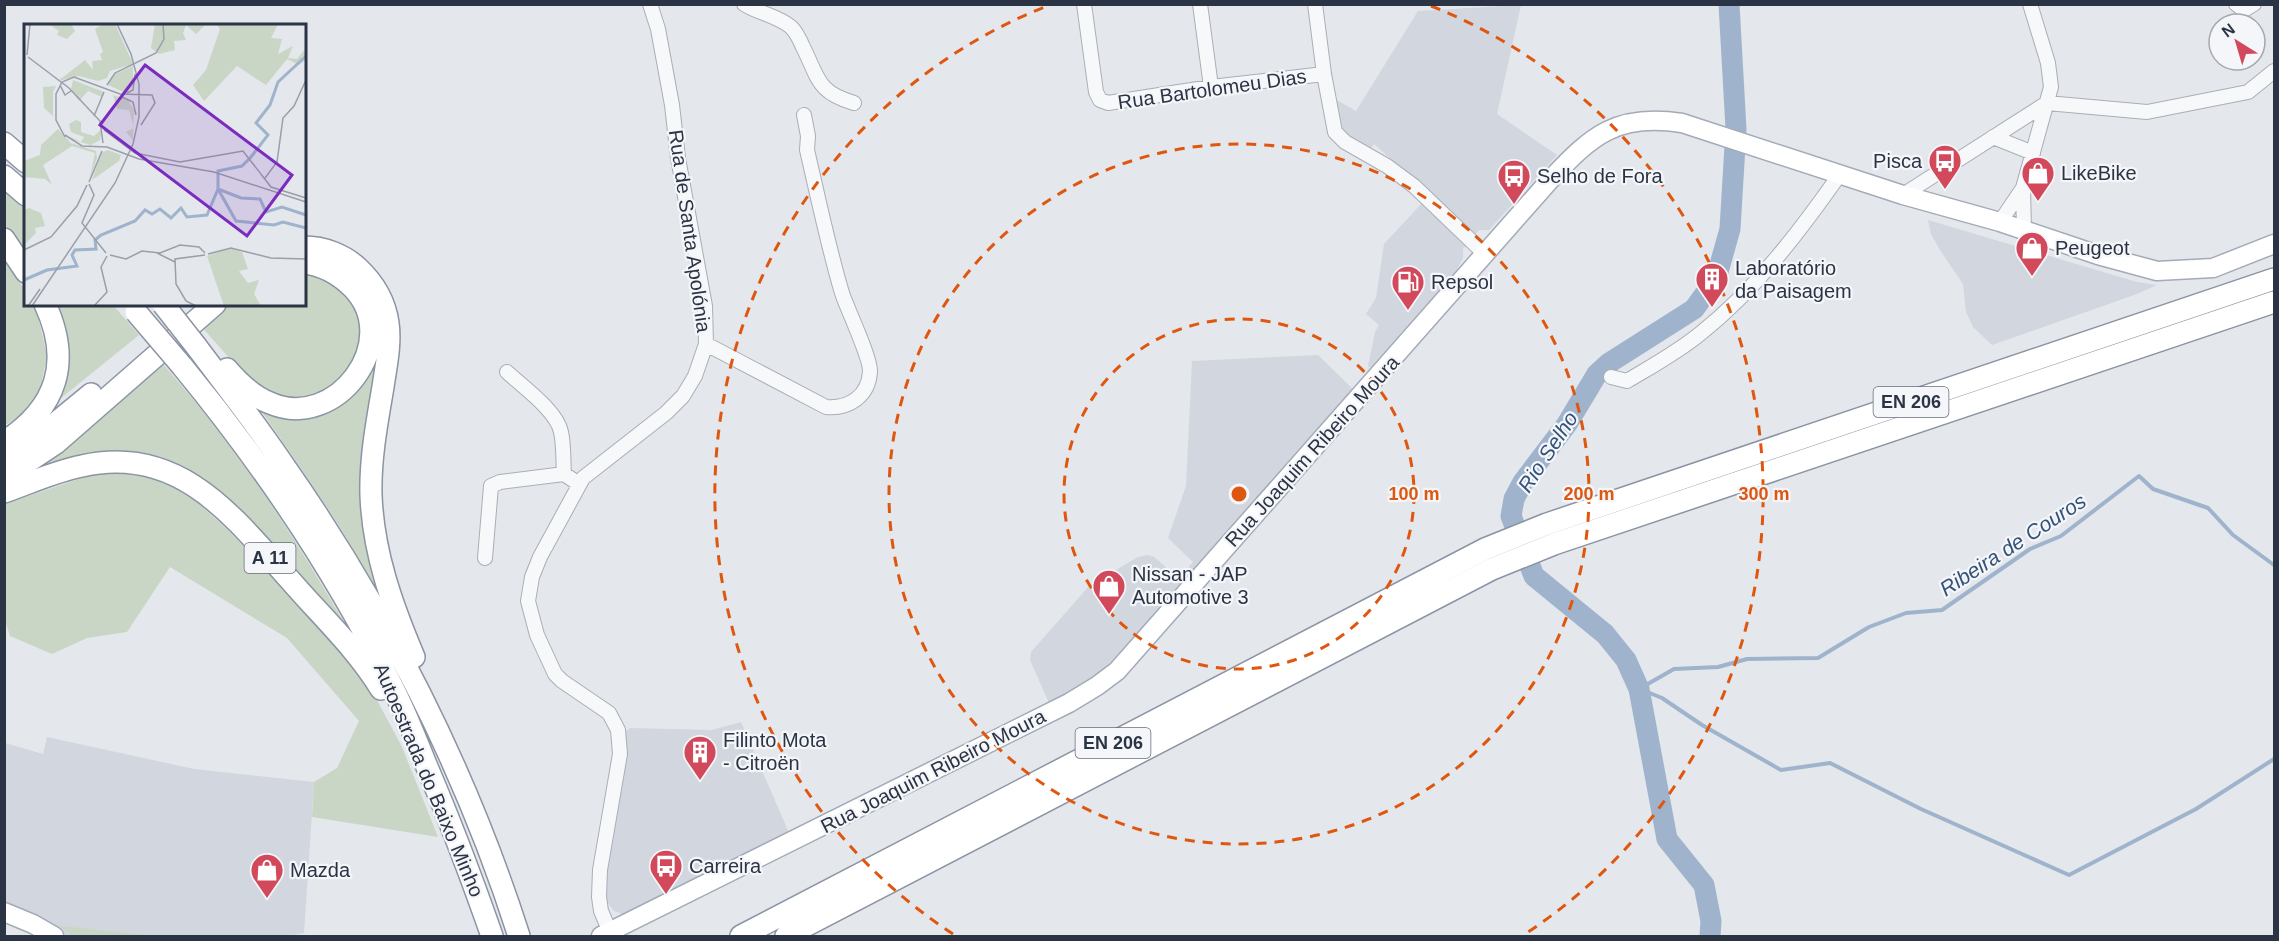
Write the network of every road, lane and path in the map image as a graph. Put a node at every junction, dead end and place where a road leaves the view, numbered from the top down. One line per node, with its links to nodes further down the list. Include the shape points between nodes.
1 (650, 4): 39 (street, Rua de Santa Apolónia, via 672,105 705,306)
2 (744, 4): 12 (street, via 789,25 815,76 840,100)
3 (1084, 4): 11 (street, Rua Bartolomeu Dias, via 1100,100 1108,103)
4 (1200, 4): 11 (street)
5 (1316, 4): 10 (street)
6 (2030, 4): 13 (street, via 2048,63 2051,87)
7 (2236, 4): 8 (street, via 2244,10)
8 (2254, 4)
9 (2274, 71): 13 (street, via 2248,92 2147,112)
10 (1324, 74): 11 (street, Rua Bartolomeu Dias); 29 (street, via 1335,132 1414,186)
11 (1211, 87)
12 (854, 103)
13 (2047, 103): 15 (street); 17 (street)
14 (804, 115): 39 (street, via 807,150 842,293 870,369 863,392 854,403 826,407)
15 (1993, 137): 17 (street); 23 (street)
16 (4, 143): 18 (highway)
17 (2033, 153): 21 (street)
18 (24, 160)
19 (1840, 174): 23 (main road, Rua Joaquim Ribeiro Moura); 29 (main road, Rua Joaquim Ribeiro Moura, via 1682,123 1645,120 1599,135 1574,154); 42 (street, via 1787,245 1703,332 1627,381)
20 (4, 176): 22 (highway)
21 (2023, 188): 24 (street); 25 (street)
22 (24, 193)
23 (1903, 195): 24 (main road, Rua Joaquim Ribeiro Moura)
24 (2000, 222): 25 (main road, Rua Joaquim Ribeiro Moura)
25 (2024, 230): 27 (main road, Rua Joaquim Ribeiro Moura, via 2157,271 2212,268)
26 (4, 239): 31 (highway)
27 (2274, 244)
28 (306, 246): 52 (highway, via 326,250 356,266 384,306 388,357 371,493 376,538 394,609 443,725)
29 (1486, 255): 56 (main road, Rua Joaquim Ribeiro Moura, via 1111,676 1069,703)
30 (306, 263): 40 (highway, via 332,271 345,280 364,304 369,319 368,355 348,387 333,399 291,409 271,404 240,384 214,353)
31 (24, 269)
32 (2274, 279): 49 (highway, EN 206)
33 (2274, 302): 49 (highway, EN 206)
34 (46, 306): 43 (highway, via 58,342 56,380 36,417)
35 (165, 306): 40 (highway, Autoestrada do Baixo Minho, bridge)
36 (191, 306): 44 (highway, via 73,410)
37 (212, 306): 45 (highway, via 56,443)
38 (132, 308): 53 (highway, Autoestrada do Baixo Minho / A 11, bridge, via 245,445 325,565 396,694)
39 (706, 344): 47 (street, Rua de Santa Apolónia, via 683,396)
40 (196, 346): 52 (highway, Autoestrada do Baixo Minho, via 285,466 347,563)
41 (507, 372): 46 (street, via 558,423)
42 (1611, 377)
43 (4, 442)
44 (4, 456)
45 (4, 474)
46 (564, 474): 47 (street); 50 (street, via 491,486)
47 (579, 484): 56 (street, Rua de Santa Apolónia, via 540,557 528,601 537,635 555,674 609,713 618,730 620,754 600,870 601,911)
48 (4, 492): 53 (highway, A 11, via 83,465 108,462 157,468 198,487 235,519 364,663)
49 (1551, 534): 51 (highway, EN 206)
50 (485, 558)
51 (1489, 559): 61 (highway, EN 206); 62 (highway, EN 206)
52 (459, 774): 60 (highway, Autoestrada do Baixo Minho)
53 (443, 805): 59 (highway, Autoestrada do Baixo Minho / A 11)
54 (4, 912): 58 (main road)
55 (4, 923): 57 (main road)
56 (610, 932)
57 (33, 936)
58 (54, 936)
59 (492, 936)
60 (519, 936)
61 (741, 936)
62 (786, 936)

